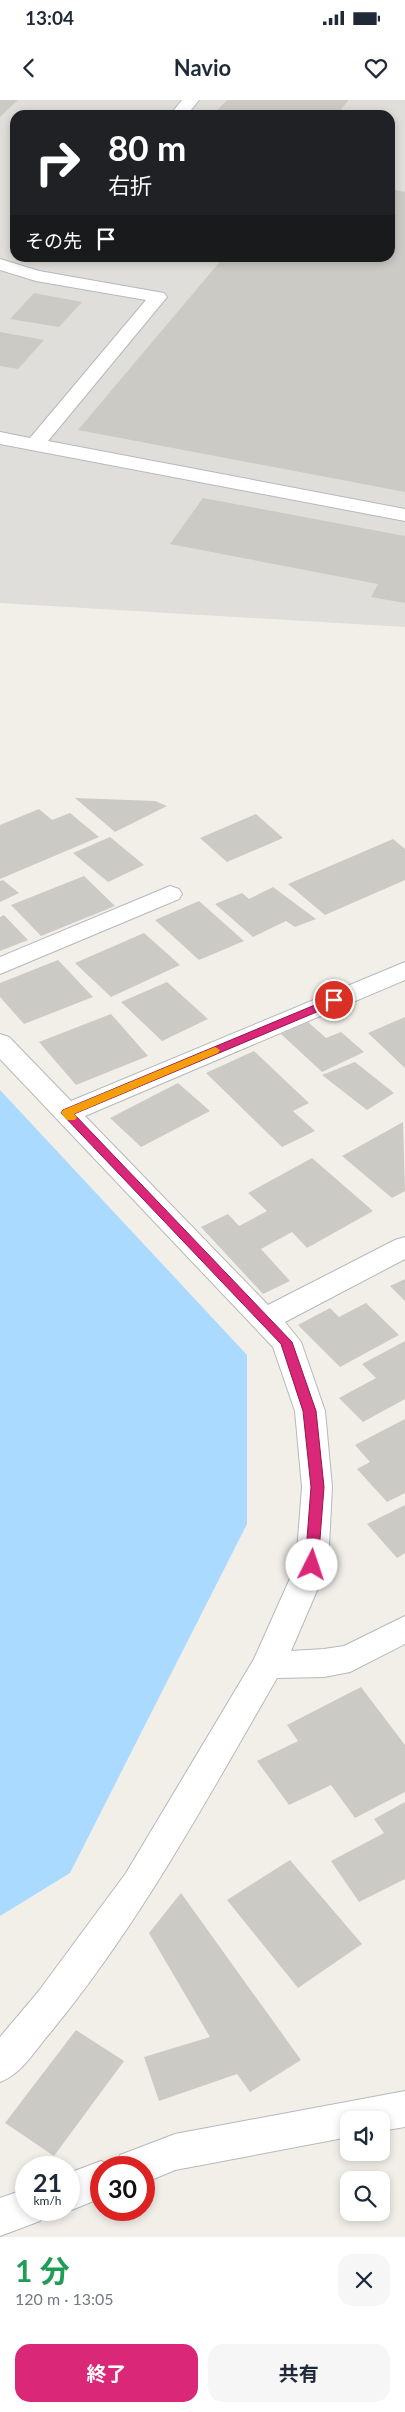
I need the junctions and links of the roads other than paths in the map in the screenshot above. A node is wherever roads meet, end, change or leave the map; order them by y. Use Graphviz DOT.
graph roads {
  1 [pos="192,100"];
  2 [pos="183,110"];
  3 [pos="0,264"];
  4 [pos="0,438"];
  5 [pos="34,444"];
  6 [pos="405,515"];
  7 [pos="170,894"];
  8 [pos="0,966"];
  9 [pos="405,970"];
  10 [pos="0,1043"];
  11 [pos="67,1113"];
  12 [pos="405,1247"];
  13 [pos="265,1320"];
  14 [pos="405,1629"];
  15 [pos="268,1665"];
  16 [pos="0,2065"];
  17 [pos="405,2109"];
  18 [pos="155,2160"];
  19 [pos="15,2212"];
  20 [pos="0,2217"];
  1 -- 2 [label="street"];
  3 -- 5 [label="street"];
  4 -- 5 [label="street"];
  5 -- 6 [label="street"];
  7 -- 8 [label="street"];
  9 -- 11 [label="street"];
  10 -- 11 [label="street"];
  11 -- 13 [label="street"];
  12 -- 13 [label="street"];
  13 -- 15 [label="street"];
  14 -- 15 [label="street"];
  15 -- 16 [label="street"];
  17 -- 18 [label="street"];
  19 -- 20 [label="street"];
}
